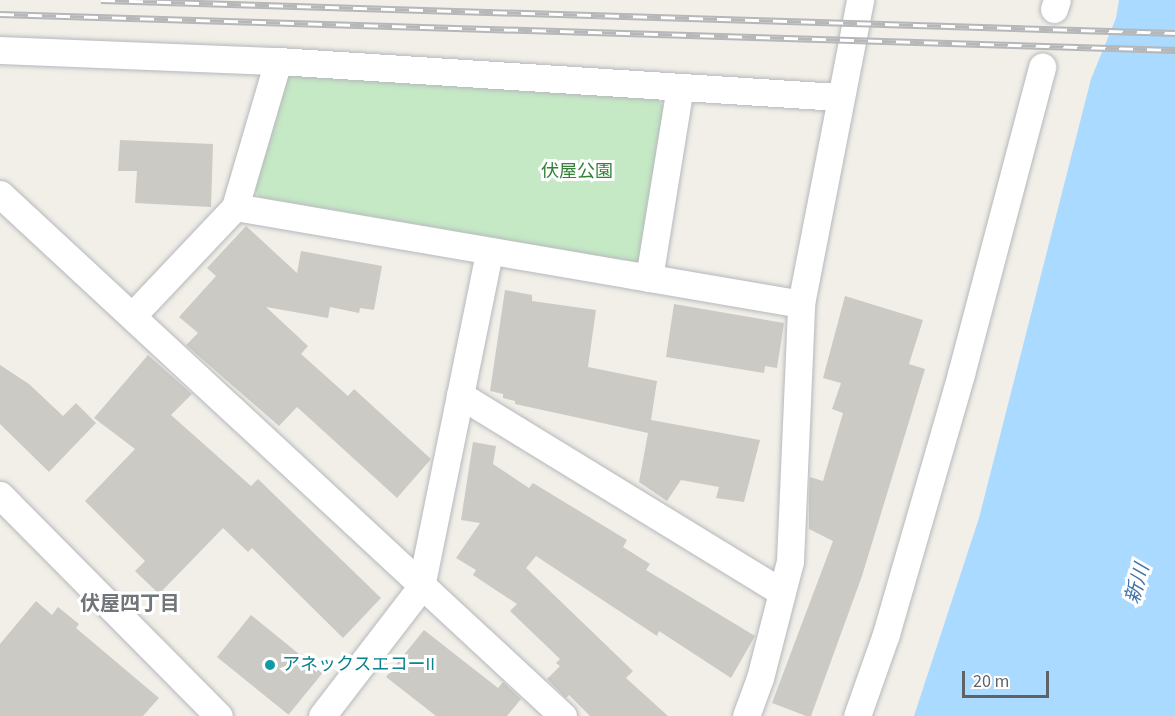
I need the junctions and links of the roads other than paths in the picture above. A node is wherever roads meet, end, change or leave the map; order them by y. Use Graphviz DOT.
graph roads {
  1 [pos="860,0"];
  2 [pos="0,50"];
  3 [pos="278,61"];
  4 [pos="1042,67"];
  5 [pos="680,87"];
  6 [pos="838,97"];
  7 [pos="0,194"];
  8 [pos="235,207"];
  9 [pos="489,252"];
  10 [pos="649,278"];
  11 [pos="801,304"];
  12 [pos="133,315"];
  13 [pos="460,395"];
  14 [pos="0,495"];
  15 [pos="421,587"];
  16 [pos="782,592"];
  17 [pos="219,716"];
  18 [pos="322,716"];
  19 [pos="563,716"];
  20 [pos="746,716"];
  21 [pos="857,716"];
  1 -- 6 [label="street"];
  2 -- 3 [label="street"];
  3 -- 5 [label="street"];
  3 -- 8 [label="street"];
  4 -- 21 [label="street"];
  5 -- 6 [label="street"];
  5 -- 10 [label="street"];
  6 -- 11 [label="street"];
  7 -- 12 [label="street"];
  8 -- 9 [label="street"];
  8 -- 12 [label="street"];
  9 -- 10 [label="street"];
  9 -- 13 [label="street"];
  10 -- 11 [label="street"];
  11 -- 16 [label="street"];
  12 -- 15 [label="street"];
  13 -- 15 [label="street"];
  13 -- 16 [label="street"];
  14 -- 17 [label="street"];
  15 -- 18 [label="street"];
  15 -- 19 [label="street"];
  16 -- 20 [label="street"];
}
